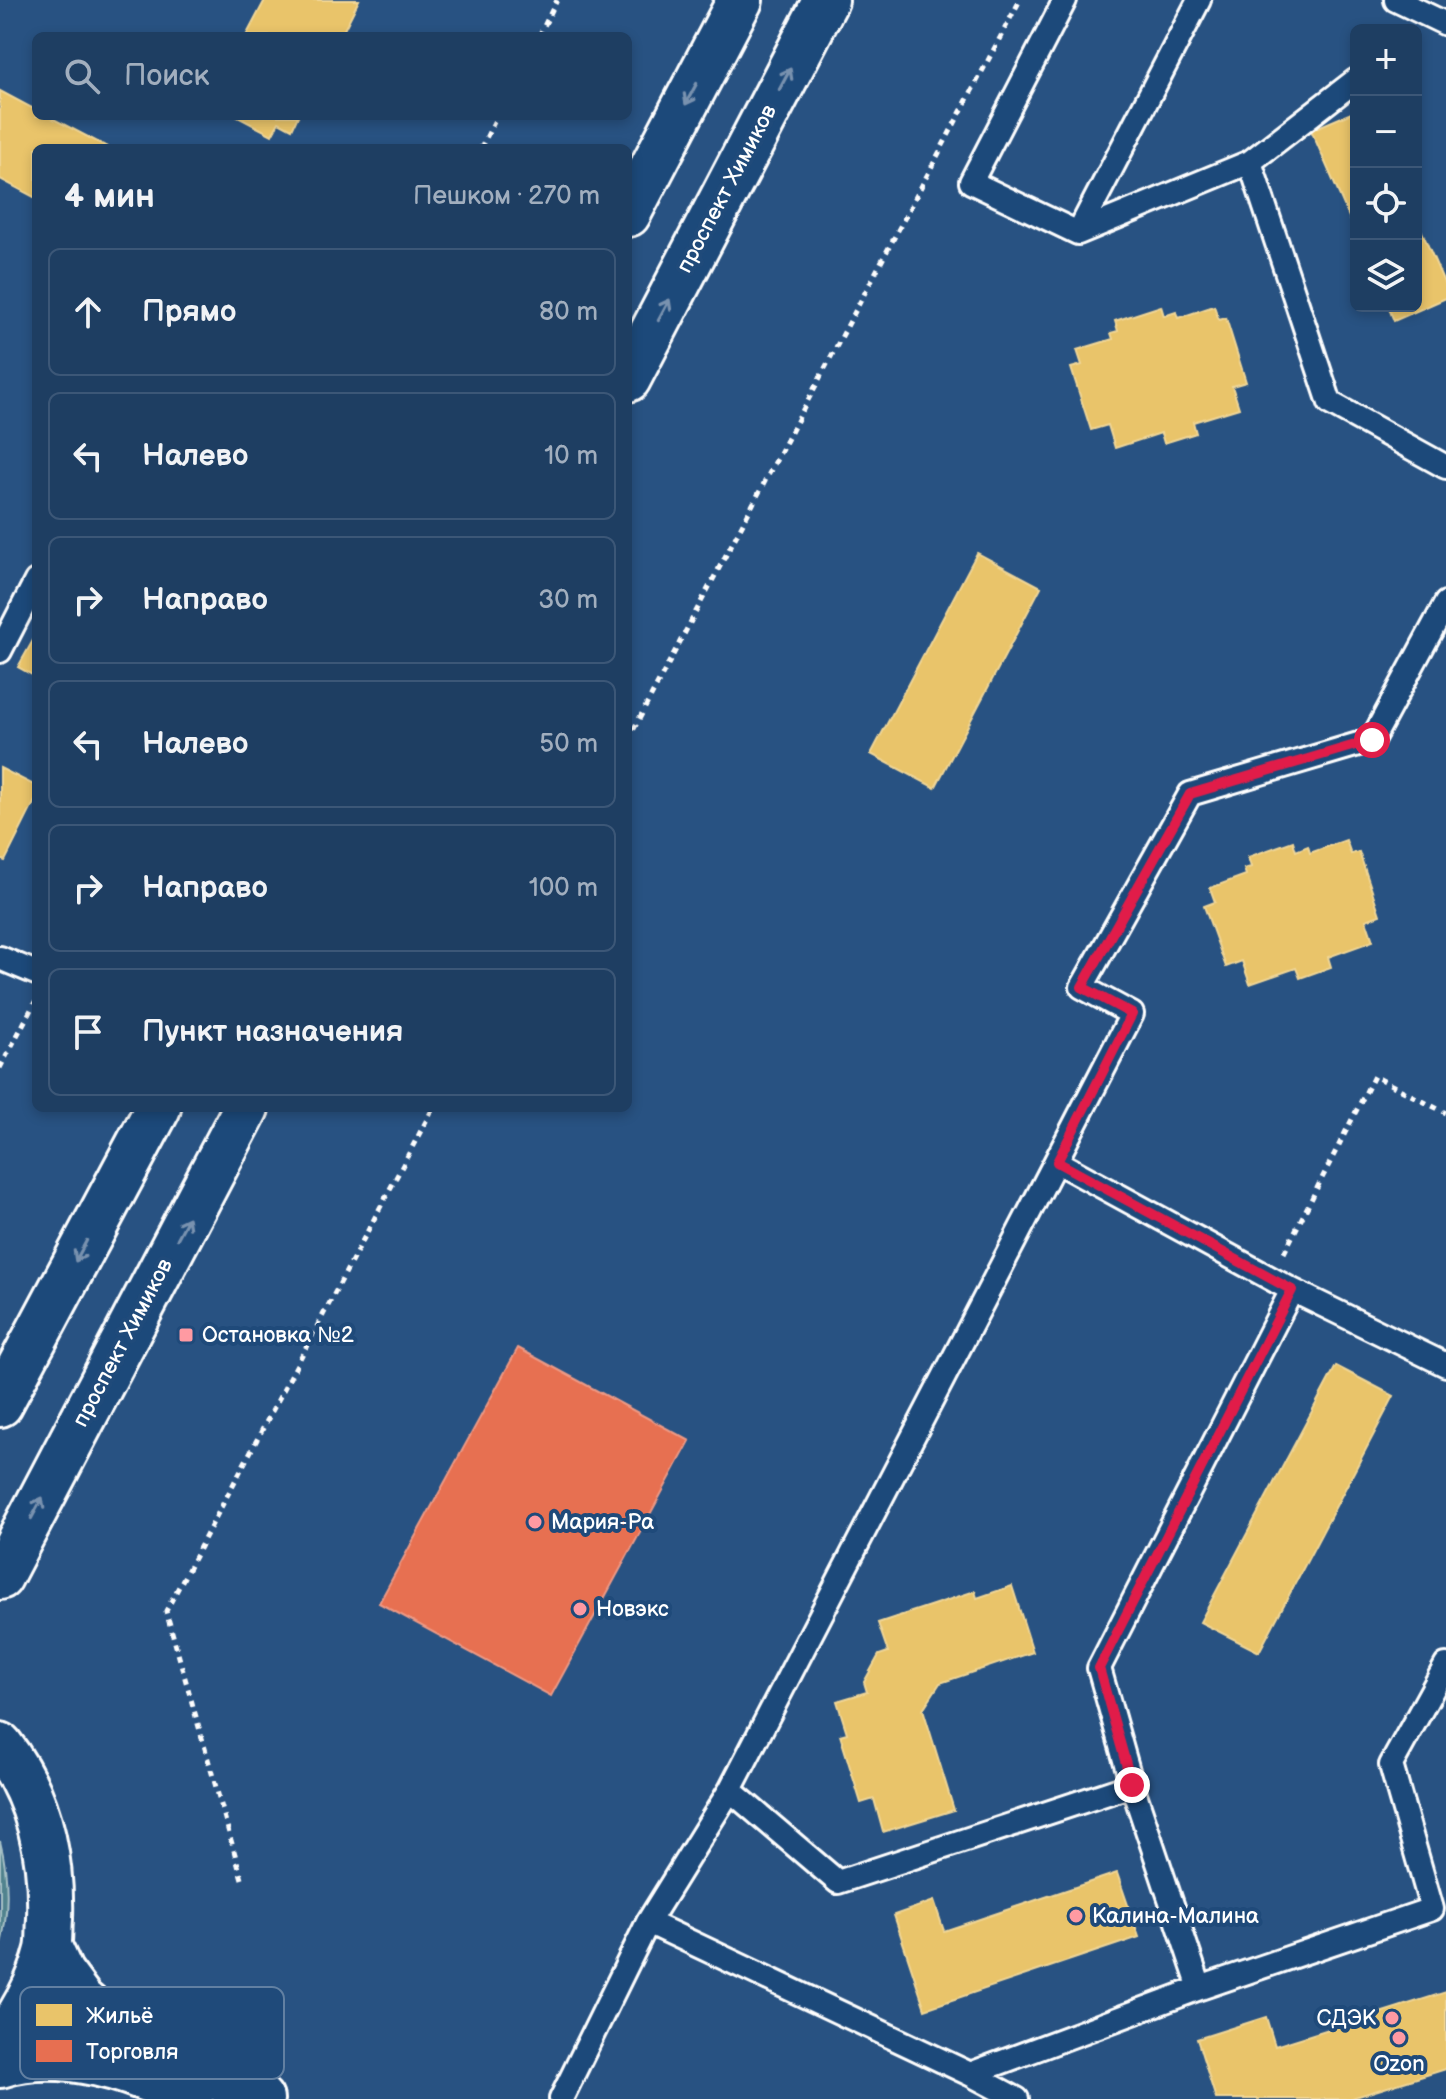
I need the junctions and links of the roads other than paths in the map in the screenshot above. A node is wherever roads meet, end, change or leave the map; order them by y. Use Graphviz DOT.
graph roads {
  1 [pos="740,0"];
  2 [pos="826,0"];
  3 [pos="1065,0"];
  4 [pos="1199,0"];
  5 [pos="1396,0"];
  6 [pos="1440,21"];
  7 [pos="1422,30"];
  8 [pos="1350,85"];
  9 [pos="1250,162"];
  10 [pos="632,206"];
  11 [pos="1078,233"];
  12 [pos="632,371"];
  13 [pos="1446,467"];
  14 [pos="32,589"];
  15 [pos="1446,603"];
  16 [pos="0,651"];
  17 [pos="0,958"];
  18 [pos="32,971"];
  19 [pos="156,1112"];
  20 [pos="244,1112"];
  21 [pos="1057,1162"];
  22 [pos="1292,1290"];
  23 [pos="1446,1365"];
  24 [pos="0,1404"];
  25 [pos="0,1577"];
  26 [pos="1446,1665"];
  27 [pos="0,1745"];
  28 [pos="1132,1785"];
  29 [pos="730,1790"];
  30 [pos="648,1922"];
  31 [pos="49,1947"];
  32 [pos="34,1987"];
  33 [pos="71,1987"];
  34 [pos="1200,1988"];
  35 [pos="20,2010"];
  36 [pos="0,2043"];
  37 [pos="20,2061"];
  38 [pos="0,2065"];
  39 [pos="970,2074"];
  40 [pos="144,2079"];
  41 [pos="221,2079"];
  42 [pos="190,2099"];
  43 [pos="261,2099"];
  44 [pos="561,2099"];
  45 [pos="1017,2099"];
  1 -- 10 [label="street, one-way"];
  12 -- 2 [label="street, проспект Химиков, one-way"];
  3 -- 11 [label="lane"];
  4 -- 11 [label="lane"];
  5 -- 6 [label="lane"];
  6 -- 7 [label="lane"];
  8 -- 9 [label="lane"];
  9 -- 11 [label="lane"];
  9 -- 13 [label="lane"];
  14 -- 16 [label="lane"];
  15 -- 21 [label="lane"];
  17 -- 18 [label="lane"];
  19 -- 24 [label="street, one-way"];
  25 -- 20 [label="street, проспект Химиков, one-way"];
  21 -- 22 [label="lane"];
  21 -- 29 [label="lane"];
  22 -- 23 [label="lane"];
  22 -- 28 [label="lane"];
  26 -- 34 [label="lane"];
  27 -- 31 [label="street"];
  28 -- 29 [label="lane"];
  28 -- 34 [label="lane"];
  29 -- 30 [label="lane"];
  30 -- 39 [label="lane"];
  30 -- 44 [label="lane"];
  31 -- 32 [label="street"];
  31 -- 33 [label="street"];
  34 -- 39 [label="lane"];
  35 -- 36 [label="street"];
  37 -- 38 [label="street"];
  39 -- 45 [label="lane"];
  40 -- 42 [label="street"];
  41 -- 43 [label="street"];
}
